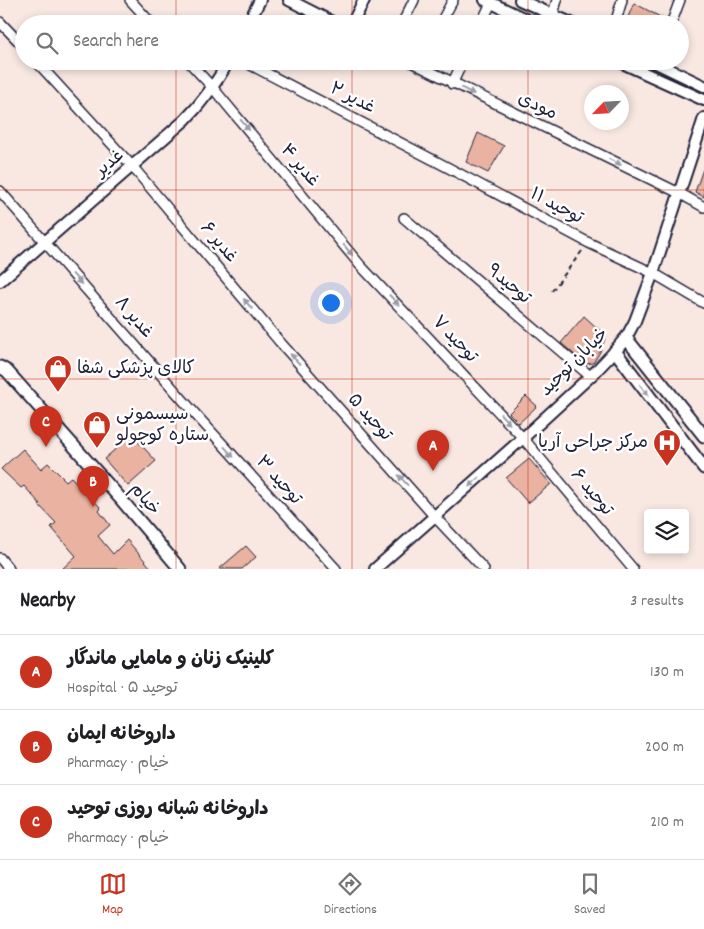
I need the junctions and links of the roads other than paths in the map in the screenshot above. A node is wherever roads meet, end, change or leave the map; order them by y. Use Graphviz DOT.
graph roads {
  1 [pos="130,0"];
  2 [pos="260,0"];
  3 [pos="289,0"];
  4 [pos="364,0"];
  5 [pos="414,0"];
  6 [pos="454,0"];
  7 [pos="520,0"];
  8 [pos="557,0"];
  9 [pos="622,0"];
  10 [pos="680,0"];
  11 [pos="488,2"];
  12 [pos="552,14"];
  13 [pos="144,15"];
  14 [pos="252,15"];
  15 [pos="318,15"];
  16 [pos="356,15"];
  17 [pos="406,15"];
  18 [pos="445,15"];
  19 [pos="484,15"];
  20 [pos="516,15"];
  21 [pos="618,15"];
  22 [pos="674,15"];
  23 [pos="0,22"];
  24 [pos="15,38"];
  25 [pos="44,70"];
  26 [pos="197,70"];
  27 [pos="224,70"];
  28 [pos="260,70"];
  29 [pos="428,70"];
  30 [pos="459,70"];
  31 [pos="638,70"];
  32 [pos="672,70"];
  33 [pos="452,84"];
  34 [pos="704,86"];
  35 [pos="214,88"];
  36 [pos="704,100"];
  37 [pos="704,118"];
  38 [pos="132,166"];
  39 [pos="446,166"];
  40 [pos="0,191"];
  41 [pos="679,193"];
  42 [pos="704,207"];
  43 [pos="404,218"];
  44 [pos="45,242"];
  45 [pos="360,265"];
  46 [pos="653,273"];
  47 [pos="0,281"];
  48 [pos="704,303"];
  49 [pos="626,338"];
  50 [pos="279,341"];
  51 [pos="615,351"];
  52 [pos="0,359"];
  53 [pos="4,369"];
  54 [pos="590,376"];
  55 [pos="197,416"];
  56 [pos="704,436"];
  57 [pos="523,438"];
  58 [pos="704,468"];
  59 [pos="435,517"];
  60 [pos="0,558"];
  61 [pos="9,569"];
  62 [pos="180,569"];
  63 [pos="336,569"];
  64 [pos="375,569"];
  65 [pos="484,569"];
  66 [pos="633,569"];
  1 -- 13 [label="street"];
  2 -- 14 [label="street"];
  3 -- 15 [label="street"];
  4 -- 16 [label="street"];
  5 -- 17 [label="street"];
  6 -- 18 [label="street"];
  7 -- 12 [label="street"];
  8 -- 12 [label="street"];
  9 -- 21 [label="street"];
  10 -- 22 [label="street"];
  11 -- 19 [label="street"];
  11 -- 20 [label="street"];
  23 -- 24 [label="street"];
  25 -- 38 [label="street, غدیر ۶"];
  26 -- 35 [label="street, غدیر ۴"];
  27 -- 35 [label="street, غدیر"];
  28 -- 39 [label="street, غدیر ۲"];
  29 -- 33 [label="street, مودی"];
  30 -- 33 [label="street"];
  31 -- 36 [label="street"];
  32 -- 34 [label="street"];
  33 -- 41 [label="street, مودی, one-way"];
  35 -- 38 [label="street, غدیر"];
  35 -- 45 [label="street, غدیر ۴, one-way"];
  37 -- 41 [label="street, خیابان توحید"];
  38 -- 44 [label="street, غدیر"];
  50 -- 38 [label="street, غدیر ۶, one-way"];
  39 -- 46 [label="street, توحید ۱۱"];
  40 -- 44 [label="street, غدیر ۸"];
  41 -- 42 [label="street, مودی"];
  41 -- 46 [label="street, خیابان توحید"];
  43 -- 54 [label="street, توحید۹"];
  44 -- 47 [label="street, غدیر"];
  44 -- 55 [label="street, غدیر ۸, one-way"];
  45 -- 57 [label="street, توحید ۷, one-way"];
  46 -- 48 [label="street, توحید ۱۱"];
  46 -- 49 [label="street, خیابان توحید"];
  49 -- 51 [label="main road, خیابان توحید"];
  49 -- 56 [label="main road"];
  59 -- 50 [label="street, توحید ۵, one-way"];
  51 -- 54 [label="street, خیابان توحید"];
  51 -- 58 [label="main road, one-way"];
  52 -- 53 [label="main road, خیام"];
  53 -- 62 [label="main road, خیام"];
  54 -- 57 [label="street, خیابان توحید"];
  55 -- 63 [label="street, توحید ۳, one-way"];
  57 -- 59 [label="street, خیابان توحید, one-way"];
  57 -- 66 [label="street, توحید ۶"];
  59 -- 64 [label="street, خیابان توحید"];
  59 -- 65 [label="street, توحید ۵"];
  60 -- 61 [label="street"];
}
